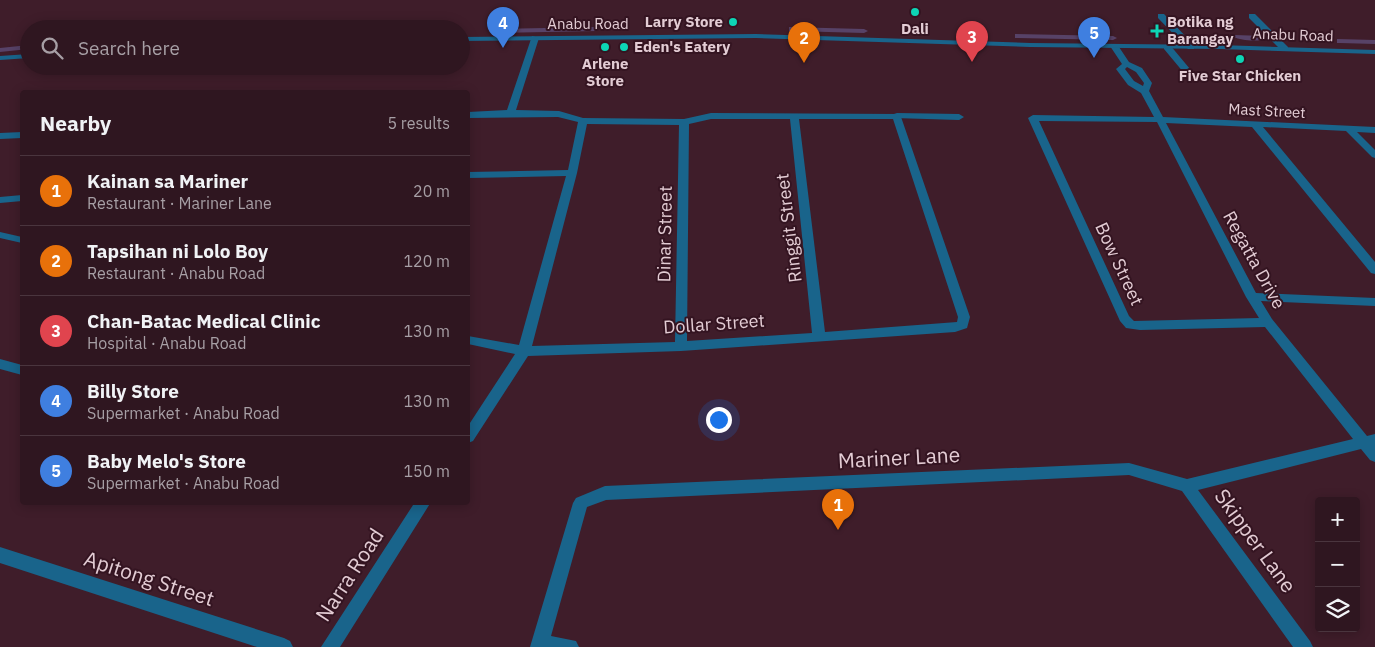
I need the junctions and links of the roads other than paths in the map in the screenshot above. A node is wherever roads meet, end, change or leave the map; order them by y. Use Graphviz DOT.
graph roads {
  1 [pos="1161,16"];
  2 [pos="1252,16"];
  3 [pos="535,38"];
  4 [pos="470,39"];
  5 [pos="1114,46"];
  6 [pos="1167,47"];
  7 [pos="1191,47"];
  8 [pos="1285,49"];
  9 [pos="1375,52"];
  10 [pos="20,57"];
  11 [pos="0,58"];
  12 [pos="1126,64"];
  13 [pos="1192,77"];
  14 [pos="1145,91"];
  15 [pos="511,113"];
  16 [pos="470,115"];
  17 [pos="794,116"];
  18 [pos="896,116"];
  19 [pos="959,118"];
  20 [pos="1034,118"];
  21 [pos="1158,120"];
  22 [pos="583,121"];
  23 [pos="684,122"];
  24 [pos="1255,124"];
  25 [pos="1348,129"];
  26 [pos="1375,130"];
  27 [pos="20,135"];
  28 [pos="0,136"];
  29 [pos="1375,155"];
  30 [pos="572,172"];
  31 [pos="470,175"];
  32 [pos="20,198"];
  33 [pos="0,200"];
  34 [pos="0,235"];
  35 [pos="20,240"];
  36 [pos="1375,270"];
  37 [pos="1252,297"];
  38 [pos="1375,302"];
  39 [pos="1268,322"];
  40 [pos="819,336"];
  41 [pos="470,340"];
  42 [pos="681,346"];
  43 [pos="524,351"];
  44 [pos="0,364"];
  45 [pos="20,369"];
  46 [pos="470,434"];
  47 [pos="1369,441"];
  48 [pos="1375,456"];
  49 [pos="1187,486"];
  50 [pos="422,505"];
  51 [pos="0,555"];
  52 [pos="539,646"];
  53 [pos="284,647"];
  54 [pos="330,647"];
  55 [pos="570,647"];
  56 [pos="1304,647"];
  1 -- 7 [label="street"];
  2 -- 8 [label="street"];
  3 -- 4 [label="street, Anabu Road"];
  3 -- 5 [label="street, Anabu Road"];
  3 -- 15 [label="street"];
  5 -- 6 [label="street, Anabu Road"];
  5 -- 12 [label="street, Regatta Drive"];
  6 -- 7 [label="street, Anabu Road"];
  6 -- 13 [label="street"];
  7 -- 8 [label="street, Anabu Road"];
  8 -- 9 [label="street, Anabu Road"];
  10 -- 11 [label="street"];
  12 -- 14 [label="street, Regatta Drive"];
  12 -- 14 [label="street, Regatta Drive"];
  14 -- 21 [label="street, Regatta Drive"];
  15 -- 16 [label="street"];
  15 -- 22 [label="street"];
  17 -- 18 [label="street"];
  17 -- 23 [label="street"];
  17 -- 40 [label="street, Ringgit Street"];
  18 -- 19 [label="street"];
  18 -- 40 [label="street, Dollar Street"];
  20 -- 21 [label="street, Mast Street"];
  20 -- 39 [label="street, Bow Street"];
  21 -- 24 [label="street, Mast Street"];
  21 -- 37 [label="street, Regatta Drive"];
  22 -- 23 [label="street"];
  22 -- 30 [label="street"];
  23 -- 42 [label="street, Dinar Street"];
  24 -- 25 [label="street, Mast Street"];
  24 -- 36 [label="street"];
  25 -- 26 [label="street, Mast Street"];
  25 -- 29 [label="street"];
  27 -- 28 [label="street"];
  30 -- 31 [label="street"];
  30 -- 43 [label="street"];
  32 -- 33 [label="street"];
  34 -- 35 [label="street"];
  37 -- 38 [label="street"];
  37 -- 39 [label="street, Regatta Drive"];
  39 -- 47 [label="street, Regatta Drive"];
  40 -- 42 [label="street, Dollar Street"];
  41 -- 43 [label="street, Dollar Street"];
  42 -- 43 [label="street, Dollar Street"];
  43 -- 46 [label="street"];
  44 -- 45 [label="street"];
  47 -- 48 [label="street, Regatta Drive"];
  47 -- 49 [label="street"];
  49 -- 52 [label="street, Mariner Lane"];
  49 -- 56 [label="street, Skipper Lane"];
  50 -- 54 [label="street, Narra Road"];
  51 -- 53 [label="street, Apitong Street"];
  52 -- 55 [label="street"];
}
